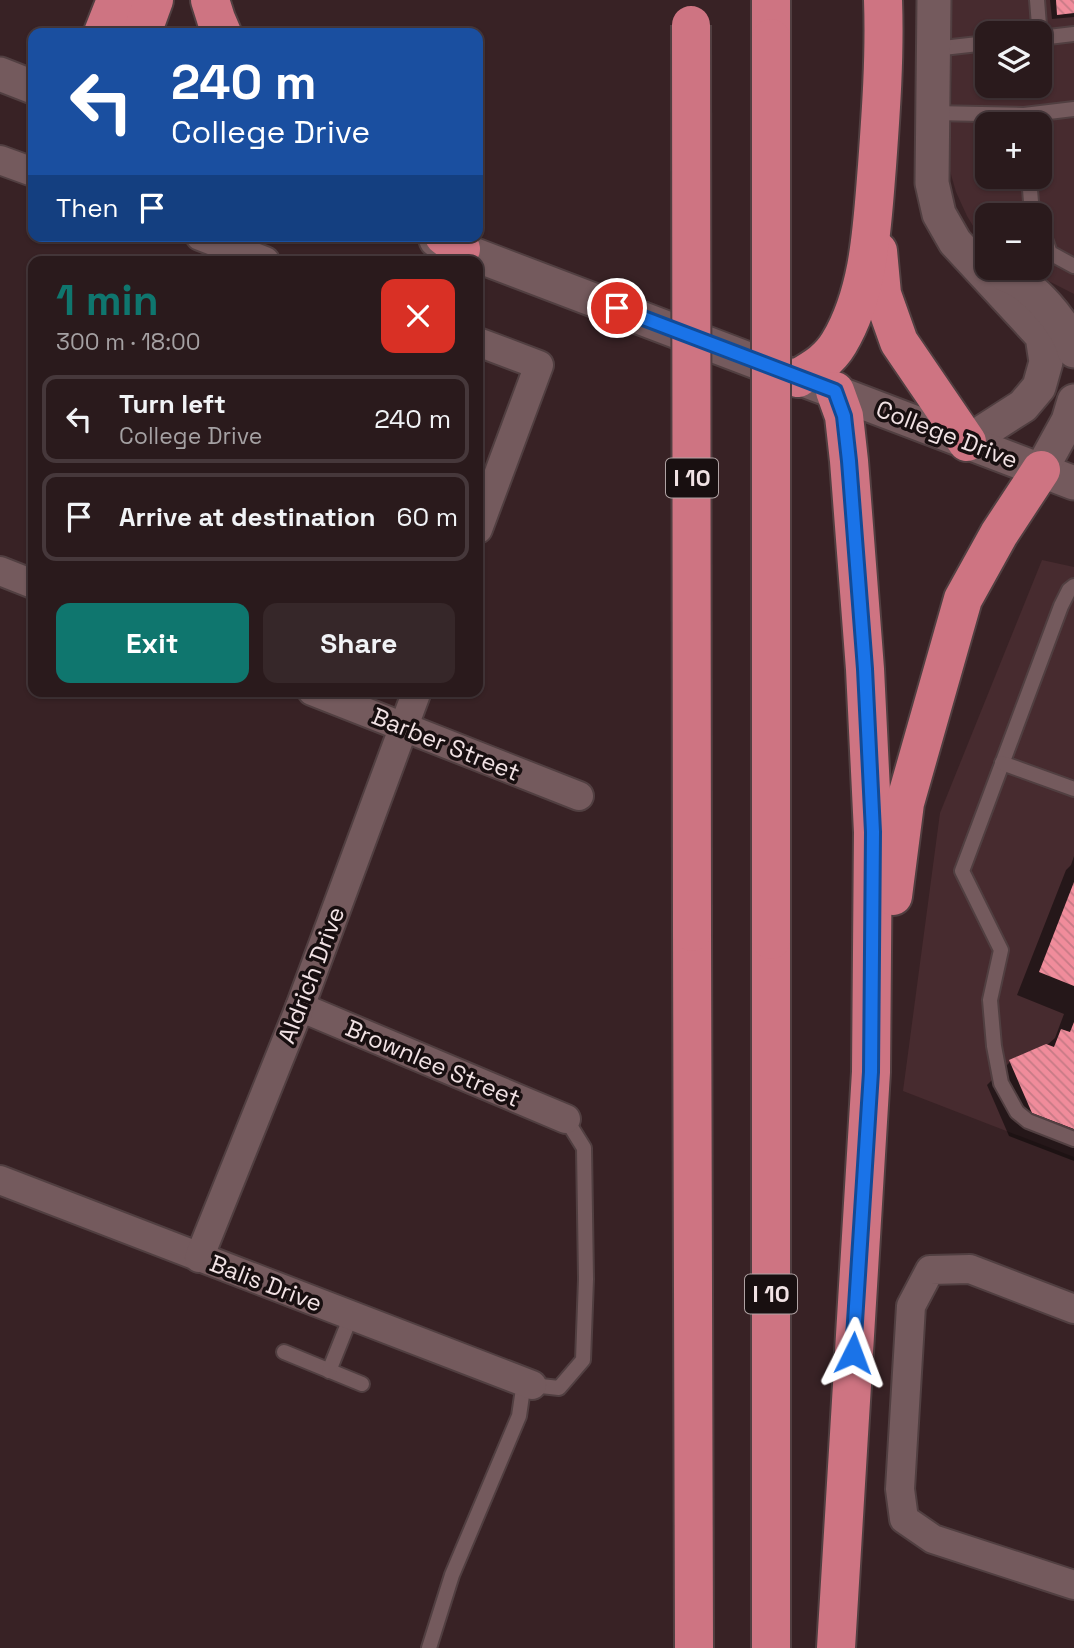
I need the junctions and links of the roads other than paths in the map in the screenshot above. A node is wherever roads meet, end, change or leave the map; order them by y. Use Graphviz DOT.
graph roads {
  1 [pos="116,0"];
  2 [pos="154,0"];
  3 [pos="209,0"];
  4 [pos="771,0"];
  5 [pos="883,0"];
  6 [pos="934,0"];
  7 [pos="1037,0"];
  8 [pos="691,12"];
  9 [pos="1039,21"];
  10 [pos="105,28"];
  11 [pos="144,28"];
  12 [pos="220,28"];
  13 [pos="1074,34"];
  14 [pos="1052,37"];
  15 [pos="975,44"];
  16 [pos="933,49"];
  17 [pos="0,74"];
  18 [pos="28,85"];
  19 [pos="1074,109"];
  20 [pos="933,113"];
  21 [pos="1052,114"];
  22 [pos="975,116"];
  23 [pos="0,160"];
  24 [pos="28,171"];
  25 [pos="873,209"];
  26 [pos="216,242"];
  27 [pos="447,242"];
  28 [pos="1052,254"];
  29 [pos="252,256"];
  30 [pos="975,262"];
  31 [pos="1074,266"];
  32 [pos="992,280"];
  33 [pos="1016,280"];
  34 [pos="1020,280"];
  35 [pos="1074,304"];
  36 [pos="483,344"];
  37 [pos="1074,351"];
  38 [pos="798,377"];
  39 [pos="835,391"];
  40 [pos="1074,401"];
  41 [pos="967,442"];
  42 [pos="1057,477"];
  43 [pos="483,516"];
  44 [pos="0,571"];
  45 [pos="28,582"];
  46 [pos="1074,586"];
  47 [pos="327,697"];
  48 [pos="415,697"];
  49 [pos="404,727"];
  50 [pos="1002,763"];
  51 [pos="1074,789"];
  52 [pos="579,796"];
  53 [pos="300,1007"];
  54 [pos="871,1072"];
  55 [pos="566,1119"];
  56 [pos="1074,1139"];
  57 [pos="0,1180"];
  58 [pos="199,1258"];
  59 [pos="1074,1309"];
  60 [pos="351,1316"];
  61 [pos="284,1352"];
  62 [pos="329,1371"];
  63 [pos="362,1384"];
  64 [pos="528,1384"];
  65 [pos="1074,1585"];
  66 [pos="429,1648"];
  67 [pos="694,1648"];
  68 [pos="771,1648"];
  69 [pos="836,1648"];
  1 -- 10 [label="highway"];
  2 -- 11 [label="highway"];
  3 -- 12 [label="highway"];
  4 -- 68 [label="highway, I 10, bridge"];
  5 -- 25 [label="highway"];
  6 -- 16 [label="street"];
  7 -- 9 [label="lane"];
  8 -- 67 [label="highway, I 10, bridge"];
  13 -- 14 [label="lane"];
  15 -- 16 [label="lane"];
  16 -- 20 [label="street"];
  17 -- 18 [label="street"];
  19 -- 21 [label="lane"];
  20 -- 22 [label="lane"];
  20 -- 30 [label="street"];
  23 -- 24 [label="street"];
  25 -- 38 [label="highway"];
  25 -- 41 [label="highway"];
  26 -- 29 [label="street"];
  27 -- 38 [label="street, College Drive"];
  28 -- 31 [label="lane"];
  32 -- 41 [label="street"];
  33 -- 37 [label="street"];
  34 -- 35 [label="street"];
  36 -- 43 [label="street"];
  38 -- 39 [label="street, College Drive"];
  39 -- 41 [label="street, College Drive"];
  39 -- 54 [label="highway"];
  40 -- 42 [label="street"];
  41 -- 42 [label="street, College Drive"];
  42 -- 54 [label="highway"];
  44 -- 45 [label="street"];
  46 -- 50 [label="lane"];
  47 -- 49 [label="street, Barber Street"];
  48 -- 49 [label="street, Aldrich Drive"];
  49 -- 52 [label="street, Barber Street"];
  49 -- 53 [label="street, Aldrich Drive"];
  50 -- 51 [label="lane"];
  50 -- 56 [label="lane"];
  53 -- 55 [label="street, Brownlee Street"];
  53 -- 58 [label="street, Aldrich Drive"];
  54 -- 69 [label="highway"];
  55 -- 64 [label="lane"];
  57 -- 58 [label="street, Balis Drive"];
  58 -- 60 [label="street, Balis Drive"];
  59 -- 65 [label="street"];
  60 -- 62 [label="lane"];
  60 -- 64 [label="street, Balis Drive"];
  61 -- 62 [label="lane"];
  62 -- 63 [label="lane"];
  64 -- 66 [label="lane"];
}
